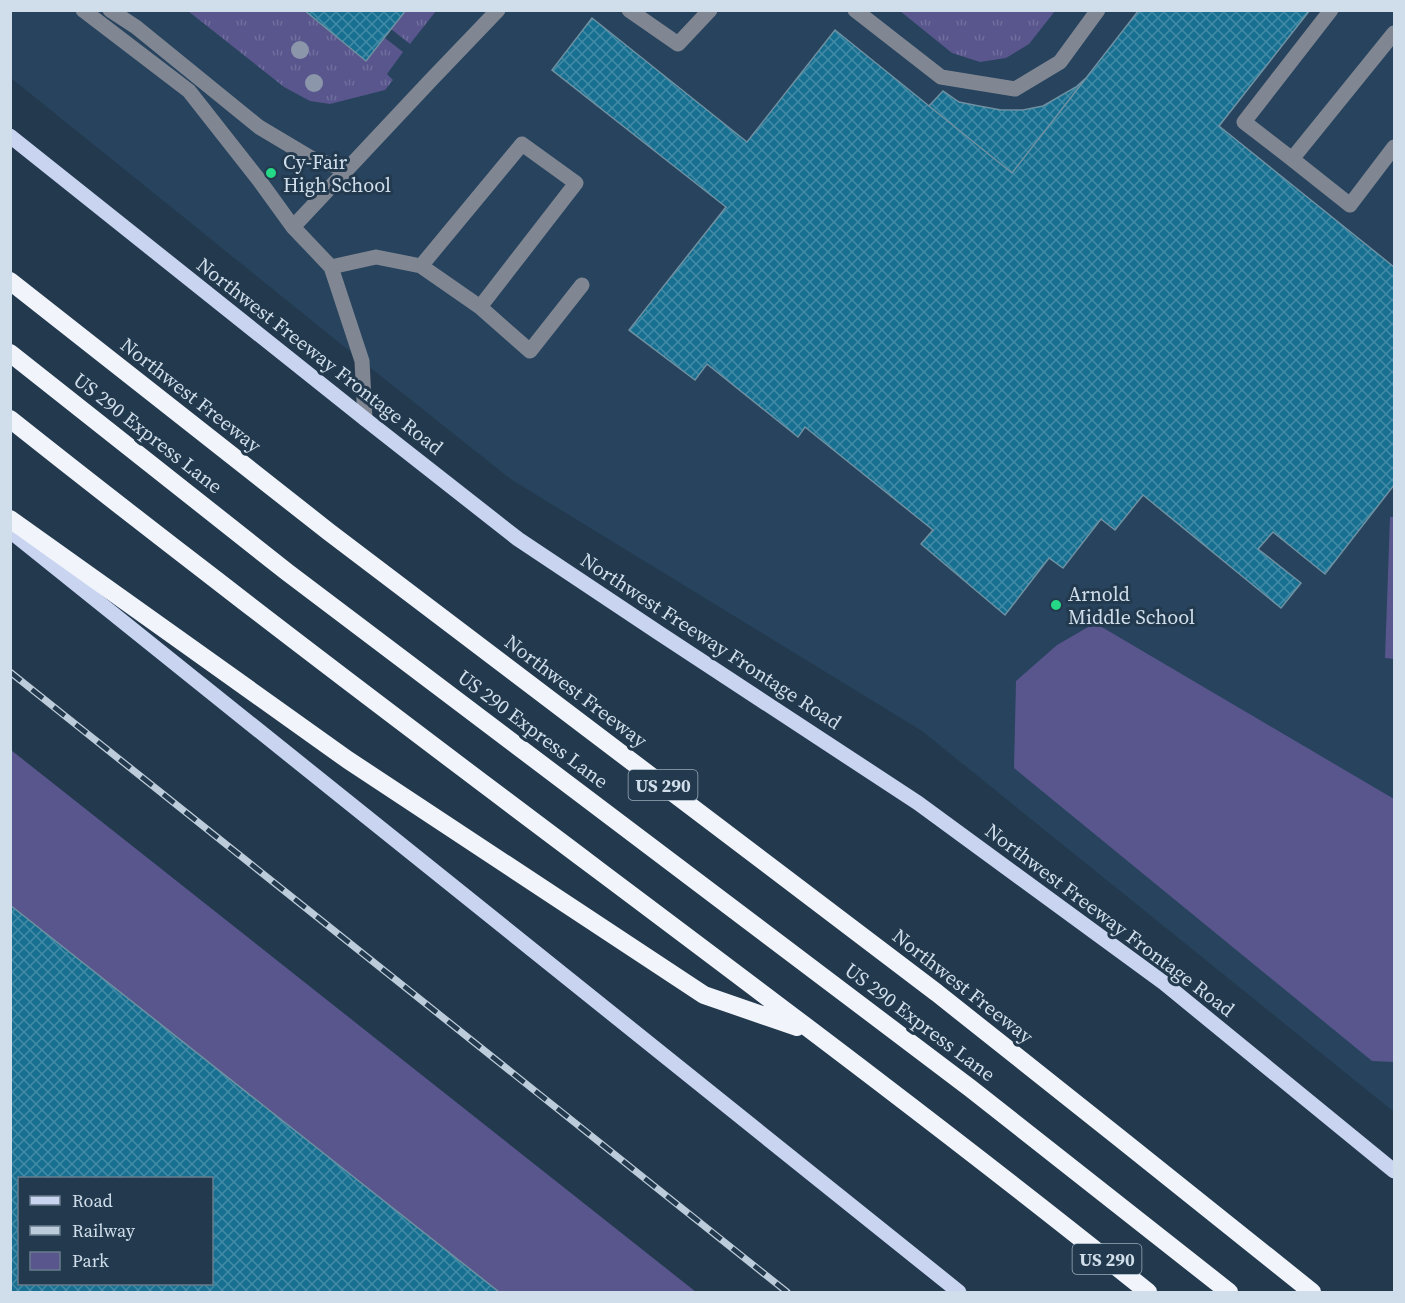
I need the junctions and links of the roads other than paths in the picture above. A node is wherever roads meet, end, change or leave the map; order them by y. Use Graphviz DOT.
graph roads {
  1 [pos="83,10"];
  2 [pos="110,10"];
  3 [pos="498,10"];
  4 [pos="629,10"];
  5 [pos="710,10"];
  6 [pos="855,10"];
  7 [pos="1098,10"];
  8 [pos="1331,10"];
  9 [pos="1395,33"];
  10 [pos="10,136"];
  11 [pos="1395,147"];
  12 [pos="1292,159"];
  13 [pos="347,170"];
  14 [pos="293,227"];
  15 [pos="421,266"];
  16 [pos="331,267"];
  17 [pos="10,281"];
  18 [pos="582,285"];
  19 [pos="480,307"];
  20 [pos="10,353"];
  21 [pos="10,419"];
  22 [pos="365,419"];
  23 [pos="10,519"];
  24 [pos="10,531"];
  25 [pos="813,1032"];
  26 [pos="1395,1171"];
  27 [pos="959,1293"];
  28 [pos="1148,1293"];
  29 [pos="1229,1293"];
  30 [pos="1312,1293"];
  1 -- 14 [label="lane"];
  2 -- 13 [label="lane"];
  3 -- 13 [label="lane"];
  4 -- 5 [label="lane"];
  6 -- 7 [label="lane"];
  8 -- 12 [label="lane"];
  9 -- 12 [label="lane"];
  10 -- 22 [label="main road, Northwest Freeway Frontage Road"];
  11 -- 12 [label="lane"];
  13 -- 14 [label="lane"];
  14 -- 16 [label="lane"];
  15 -- 16 [label="lane"];
  15 -- 19 [label="lane"];
  15 -- 19 [label="lane"];
  16 -- 22 [label="lane"];
  17 -- 30 [label="highway, Northwest Freeway / US 290"];
  18 -- 19 [label="lane"];
  20 -- 29 [label="highway, US 290 Express Lane"];
  21 -- 25 [label="highway, US 290"];
  22 -- 26 [label="main road, Northwest Freeway Frontage Road"];
  23 -- 25 [label="highway"];
  24 -- 27 [label="main road"];
  25 -- 28 [label="highway, US 290"];
}
